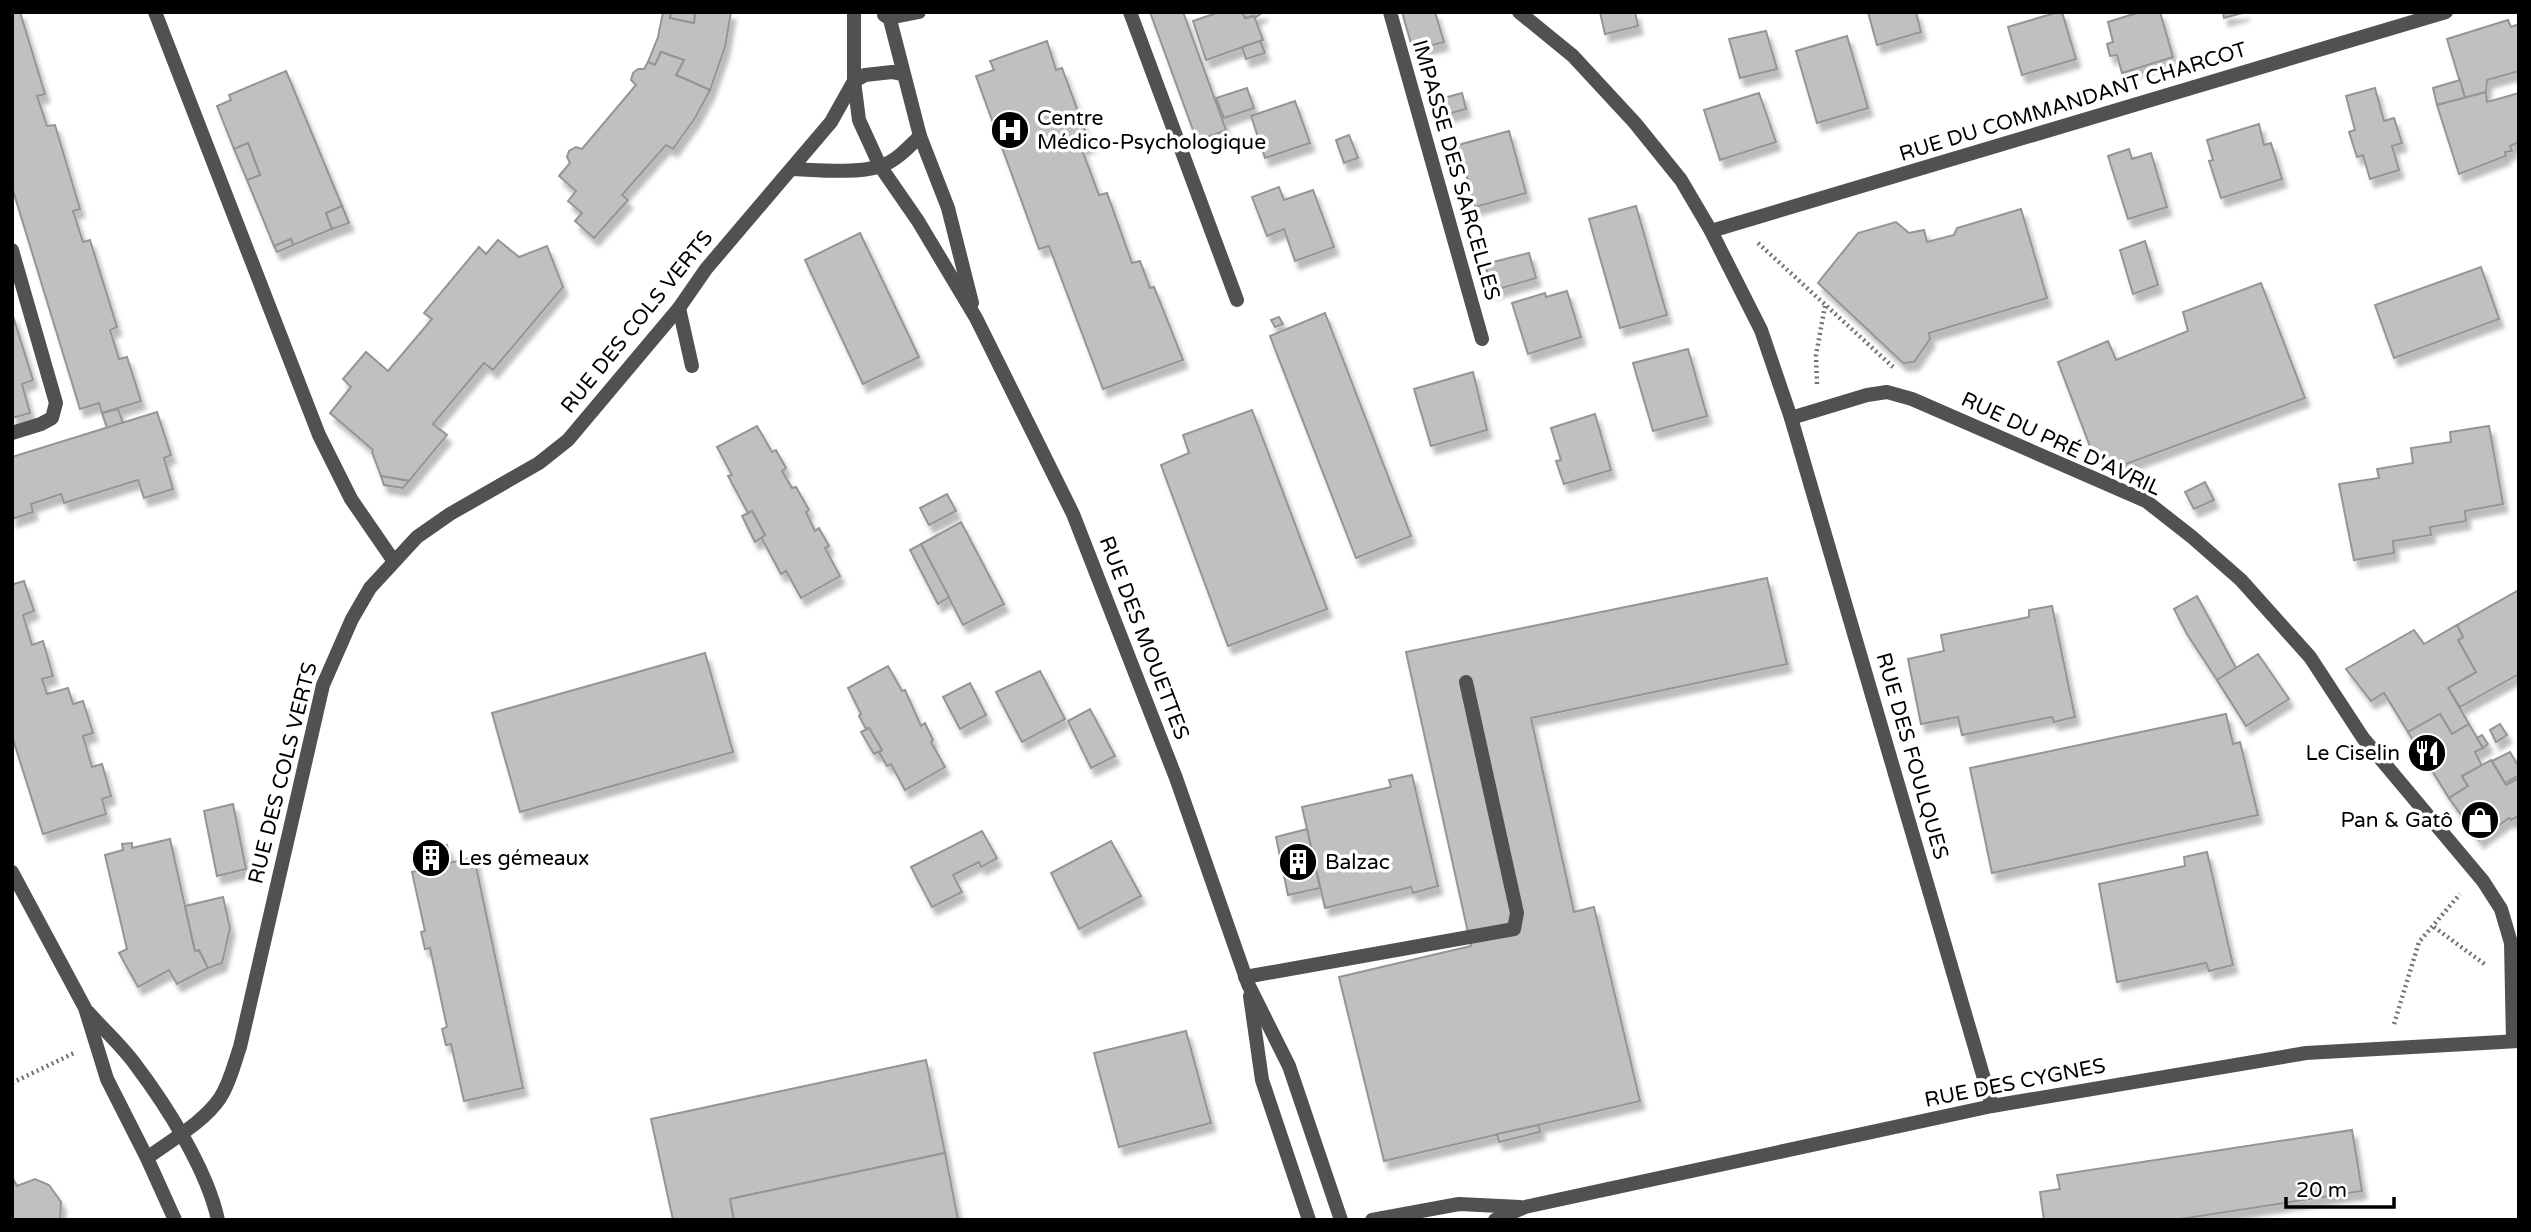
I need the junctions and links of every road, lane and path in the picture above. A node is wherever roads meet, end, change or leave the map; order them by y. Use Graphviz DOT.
graph roads {
  1 [pos="155,12"];
  2 [pos="854,12"];
  3 [pos="919,12"];
  4 [pos="1130,12"];
  5 [pos="1390,12"];
  6 [pos="1519,12"];
  7 [pos="2446,12"];
  8 [pos="886,14"];
  9 [pos="903,74"];
  10 [pos="854,81"];
  11 [pos="920,136"];
  12 [pos="880,166"];
  13 [pos="792,169"];
  14 [pos="1743,222"];
  15 [pos="1711,231"];
  16 [pos="12,250"];
  17 [pos="1237,300"];
  18 [pos="1825,305"];
  19 [pos="679,308"];
  20 [pos="976,318"];
  21 [pos="1482,339"];
  22 [pos="692,366"];
  23 [pos="1900,370"];
  24 [pos="1824,408"];
  25 [pos="1791,418"];
  26 [pos="12,433"];
  27 [pos="393,560"];
  28 [pos="1466,682"];
  29 [pos="12,872"];
  30 [pos="2479,876"];
  31 [pos="2434,927"];
  32 [pos="1247,980"];
  33 [pos="2512,986"];
  34 [pos="85,1008"];
  35 [pos="2516,1041"];
  36 [pos="69,1043"];
  37 [pos="2386,1048"];
  38 [pos="12,1083"];
  39 [pos="1992,1106"];
  40 [pos="181,1133"];
  41 [pos="148,1158"];
  42 [pos="1525,1207"];
  43 [pos="175,1220"];
  44 [pos="218,1220"];
  45 [pos="1309,1220"];
  46 [pos="1341,1220"];
  47 [pos="1372,1220"];
  48 [pos="1495,1220"];
  1 -- 27 [label="street"];
  2 -- 10 [label="street, RUE DES MOUETTES"];
  3 -- 8 [label="street"];
  4 -- 17 [label="street"];
  5 -- 21 [label="street, IMPASSE DES SARCELLES"];
  6 -- 15 [label="street"];
  7 -- 14 [label="street, RUE DU COMMANDANT CHARCOT"];
  8 -- 9 [label="street, RUE DES MOUETTES"];
  9 -- 10 [label="street"];
  9 -- 11 [label="street, RUE DES MOUETTES"];
  10 -- 12 [label="street, RUE DES MOUETTES"];
  10 -- 13 [label="street, RUE DES COLS VERTS"];
  11 -- 12 [label="street"];
  11 -- 20 [label="street, RUE DES MOUETTES"];
  12 -- 13 [label="street"];
  12 -- 20 [label="street, RUE DES MOUETTES"];
  13 -- 19 [label="street, RUE DES COLS VERTS"];
  14 -- 15 [label="street, RUE DU COMMANDANT CHARCOT"];
  14 -- 18 [label="path"];
  15 -- 25 [label="street"];
  16 -- 26 [label="street"];
  18 -- 23 [label="path"];
  18 -- 24 [label="path"];
  19 -- 22 [label="street"];
  19 -- 27 [label="street, RUE DES COLS VERTS"];
  20 -- 32 [label="street, RUE DES MOUETTES"];
  24 -- 25 [label="street, RUE DU PRÉ D'AVRIL"];
  24 -- 30 [label="street, RUE DU PRÉ D'AVRIL"];
  25 -- 39 [label="street, RUE DES FOULQUES"];
  27 -- 40 [label="street, RUE DES COLS VERTS"];
  28 -- 32 [label="street"];
  29 -- 34 [label="street"];
  30 -- 31 [label="path"];
  30 -- 33 [label="street, RUE DU PRÉ D'AVRIL"];
  31 -- 33 [label="path"];
  31 -- 37 [label="path"];
  32 -- 45 [label="street, RUE DES MOUETTES"];
  32 -- 46 [label="street, RUE DES MOUETTES"];
  33 -- 35 [label="street, RUE DU PRÉ D'AVRIL"];
  34 -- 40 [label="street"];
  34 -- 41 [label="street"];
  35 -- 37 [label="street, RUE DES CYGNES"];
  36 -- 38 [label="path"];
  37 -- 39 [label="street, RUE DES CYGNES"];
  39 -- 42 [label="street, RUE DES CYGNES"];
  40 -- 41 [label="street, RUE DES COLS VERTS"];
  40 -- 44 [label="street"];
  41 -- 43 [label="street"];
  42 -- 47 [label="street, RUE DES CYGNES"];
  42 -- 48 [label="street, RUE DES CYGNES"];
}
